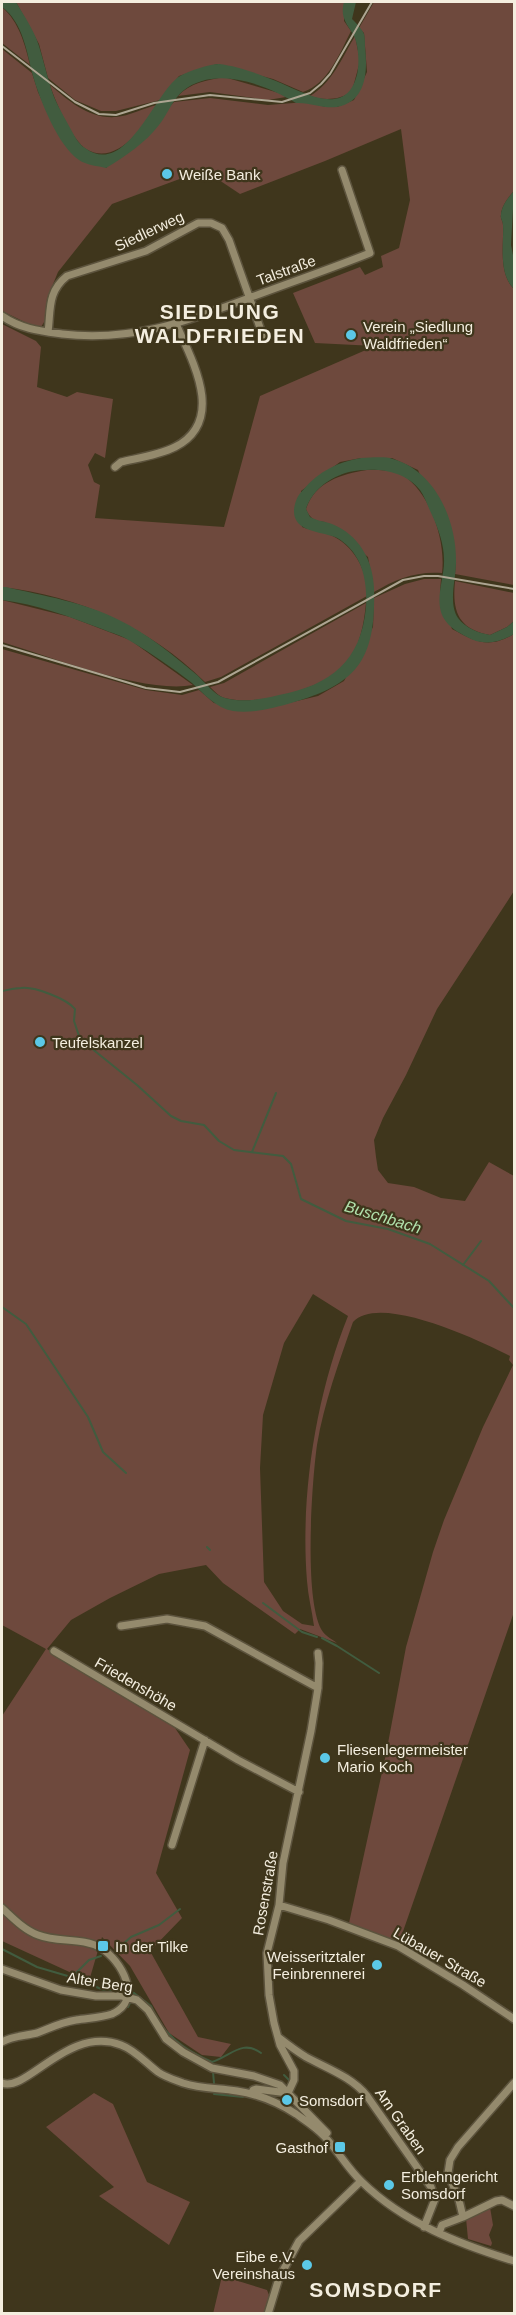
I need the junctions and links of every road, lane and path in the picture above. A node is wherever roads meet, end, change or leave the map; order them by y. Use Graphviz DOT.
graph roads {
  1 [pos="342,170"];
  2 [pos="250,297"];
  3 [pos="2,316"];
  4 [pos="176,324"];
  5 [pos="48,332"];
  6 [pos="264,339"];
  7 [pos="115,467"];
  8 [pos="121,1626"];
  9 [pos="54,1651"];
  10 [pos="318,1653"];
  11 [pos="318,1688"];
  12 [pos="205,1740"];
  13 [pos="299,1792"];
  14 [pos="172,1845"];
  15 [pos="279,1905"];
  16 [pos="2,1908"];
  17 [pos="2,1969"];
  18 [pos="128,1993"];
  19 [pos="514,2019"];
  20 [pos="277,2036"];
  21 [pos="2,2042"];
  22 [pos="2,2083"];
  23 [pos="514,2084"];
  24 [pos="288,2093"];
  25 [pos="252,2094"];
  26 [pos="327,2133"];
  27 [pos="361,2181"];
  28 [pos="514,2206"];
  29 [pos="463,2217"];
  30 [pos="424,2227"];
  31 [pos="439,2233"];
  32 [pos="514,2261"];
  33 [pos="268,2313"];
  1 -- 2 [label="street, Talstraße"];
  2 -- 4 [label="street, Talstraße"];
  2 -- 5 [label="street, Siedlerweg"];
  2 -- 6 [label="street, Siedlerweg"];
  3 -- 5 [label="street, Talstraße"];
  4 -- 5 [label="street, Talstraße"];
  4 -- 7 [label="street"];
  8 -- 11 [label="street"];
  9 -- 12 [label="street, Friedenshöhe"];
  10 -- 11 [label="street, Rosenstraße"];
  11 -- 13 [label="street, Rosenstraße"];
  12 -- 13 [label="street, Friedenshöhe"];
  12 -- 14 [label="street"];
  13 -- 15 [label="street, Rosenstraße"];
  15 -- 19 [label="street, Lübauer Straße"];
  15 -- 20 [label="street, Rosenstraße"];
  16 -- 18 [label="street"];
  17 -- 18 [label="street, Alter Berg"];
  18 -- 21 [label="street"];
  18 -- 24 [label="street, Alter Berg"];
  20 -- 24 [label="street, Rosenstraße"];
  20 -- 30 [label="street, Am Graben"];
  22 -- 25 [label="street"];
  23 -- 29 [label="street"];
  24 -- 25 [label="street"];
  24 -- 26 [label="street, Alter Berg"];
  25 -- 27 [label="street"];
  27 -- 30 [label="street"];
  27 -- 33 [label="street"];
  28 -- 29 [label="street"];
  29 -- 31 [label="street"];
  30 -- 31 [label="street"];
  31 -- 32 [label="street"];
}
